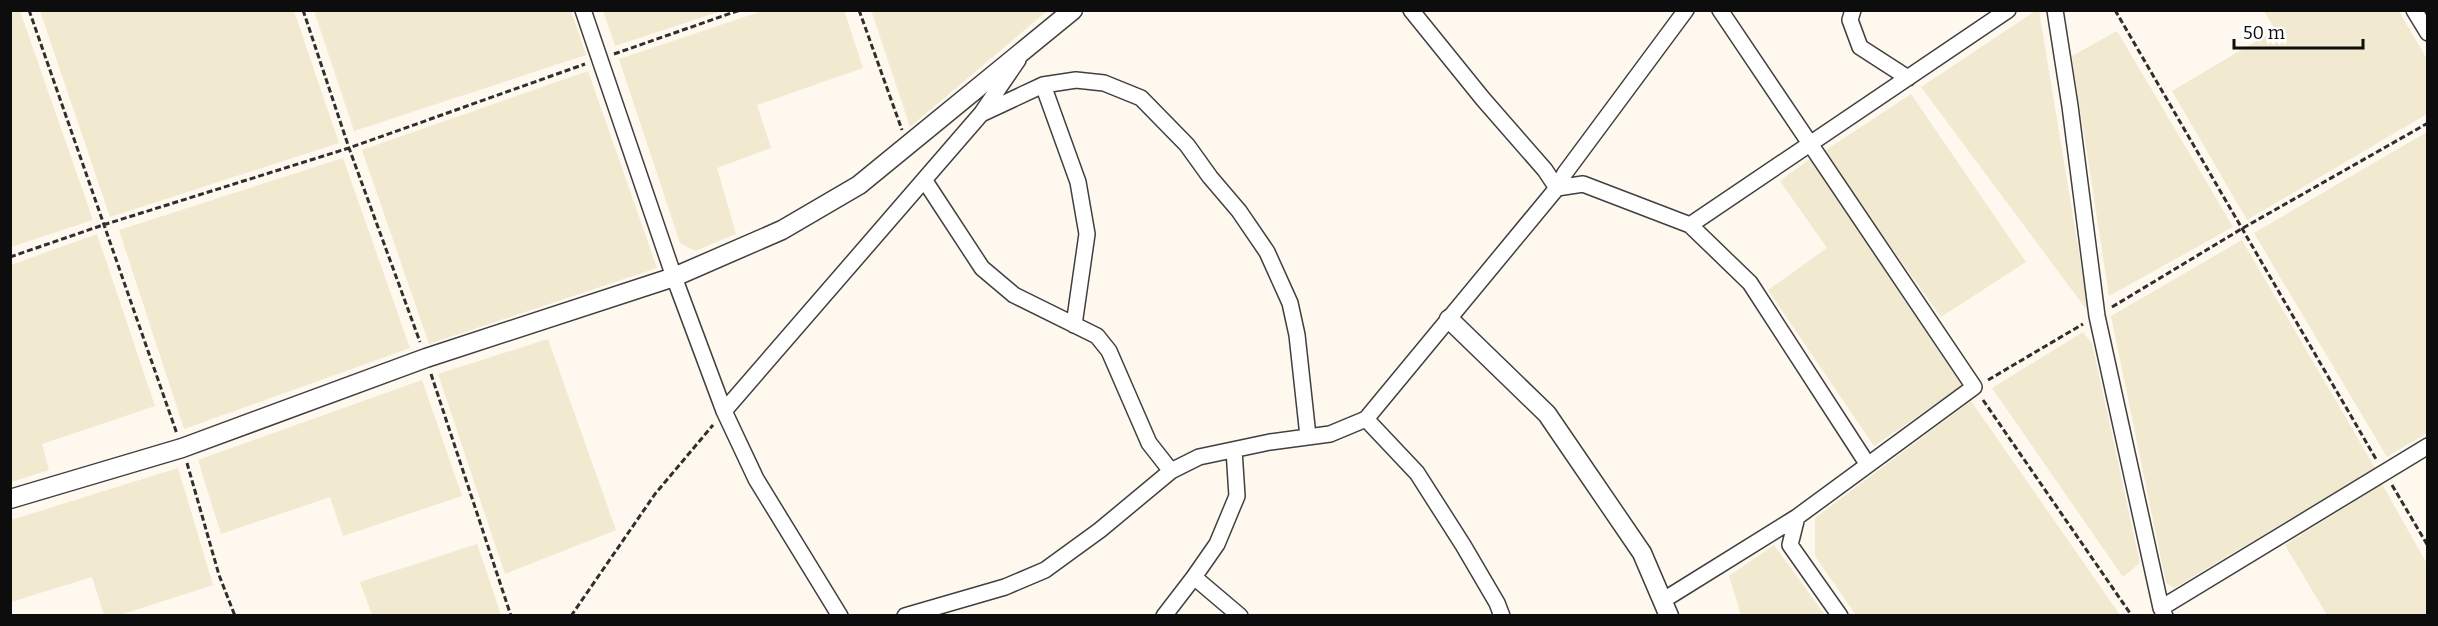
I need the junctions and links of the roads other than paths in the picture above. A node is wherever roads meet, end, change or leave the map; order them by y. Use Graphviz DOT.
graph roads {
  1 [pos="583,10"];
  2 [pos="1073,10"];
  3 [pos="1411,10"];
  4 [pos="1686,10"];
  5 [pos="1720,10"];
  6 [pos="1853,10"];
  7 [pos="2008,10"];
  8 [pos="2055,10"];
  9 [pos="2414,10"];
  10 [pos="2427,33"];
  11 [pos="1022,53"];
  12 [pos="1908,78"];
  13 [pos="1043,86"];
  14 [pos="981,114"];
  15 [pos="1809,144"];
  16 [pos="925,181"];
  17 [pos="1557,188"];
  18 [pos="1690,225"];
  19 [pos="674,277"];
  20 [pos="1449,319"];
  21 [pos="1074,325"];
  22 [pos="724,411"];
  23 [pos="1366,419"];
  24 [pos="1308,436"];
  25 [pos="2427,446"];
  26 [pos="1234,450"];
  27 [pos="1868,465"];
  28 [pos="1171,471"];
  29 [pos="10,499"];
  30 [pos="1797,517"];
  31 [pos="1194,578"];
  32 [pos="1666,608"];
  33 [pos="2163,612"];
  34 [pos="840,615"];
  35 [pos="905,615"];
  36 [pos="1164,615"];
  37 [pos="1240,615"];
  38 [pos="1502,615"];
  39 [pos="1840,615"];
  1 -- 19 [label="street"];
  2 -- 11 [label="street"];
  3 -- 17 [label="street"];
  4 -- 17 [label="street"];
  5 -- 15 [label="street"];
  6 -- 12 [label="street"];
  7 -- 12 [label="street"];
  8 -- 33 [label="street"];
  9 -- 10 [label="street"];
  11 -- 14 [label="street"];
  11 -- 19 [label="street"];
  12 -- 15 [label="street"];
  13 -- 14 [label="street"];
  13 -- 21 [label="street"];
  13 -- 24 [label="street"];
  14 -- 16 [label="street"];
  15 -- 18 [label="street"];
  15 -- 27 [label="street"];
  16 -- 21 [label="street"];
  16 -- 22 [label="street"];
  17 -- 18 [label="street"];
  17 -- 20 [label="street"];
  18 -- 27 [label="street"];
  19 -- 22 [label="street"];
  19 -- 29 [label="street"];
  20 -- 23 [label="street"];
  20 -- 32 [label="street"];
  21 -- 28 [label="street"];
  22 -- 34 [label="street"];
  23 -- 24 [label="street"];
  23 -- 38 [label="street"];
  24 -- 26 [label="street"];
  25 -- 33 [label="street"];
  26 -- 28 [label="street"];
  26 -- 31 [label="street"];
  27 -- 30 [label="street"];
  28 -- 35 [label="street"];
  30 -- 32 [label="street"];
  30 -- 39 [label="street"];
  31 -- 36 [label="street"];
  31 -- 37 [label="street"];
}
